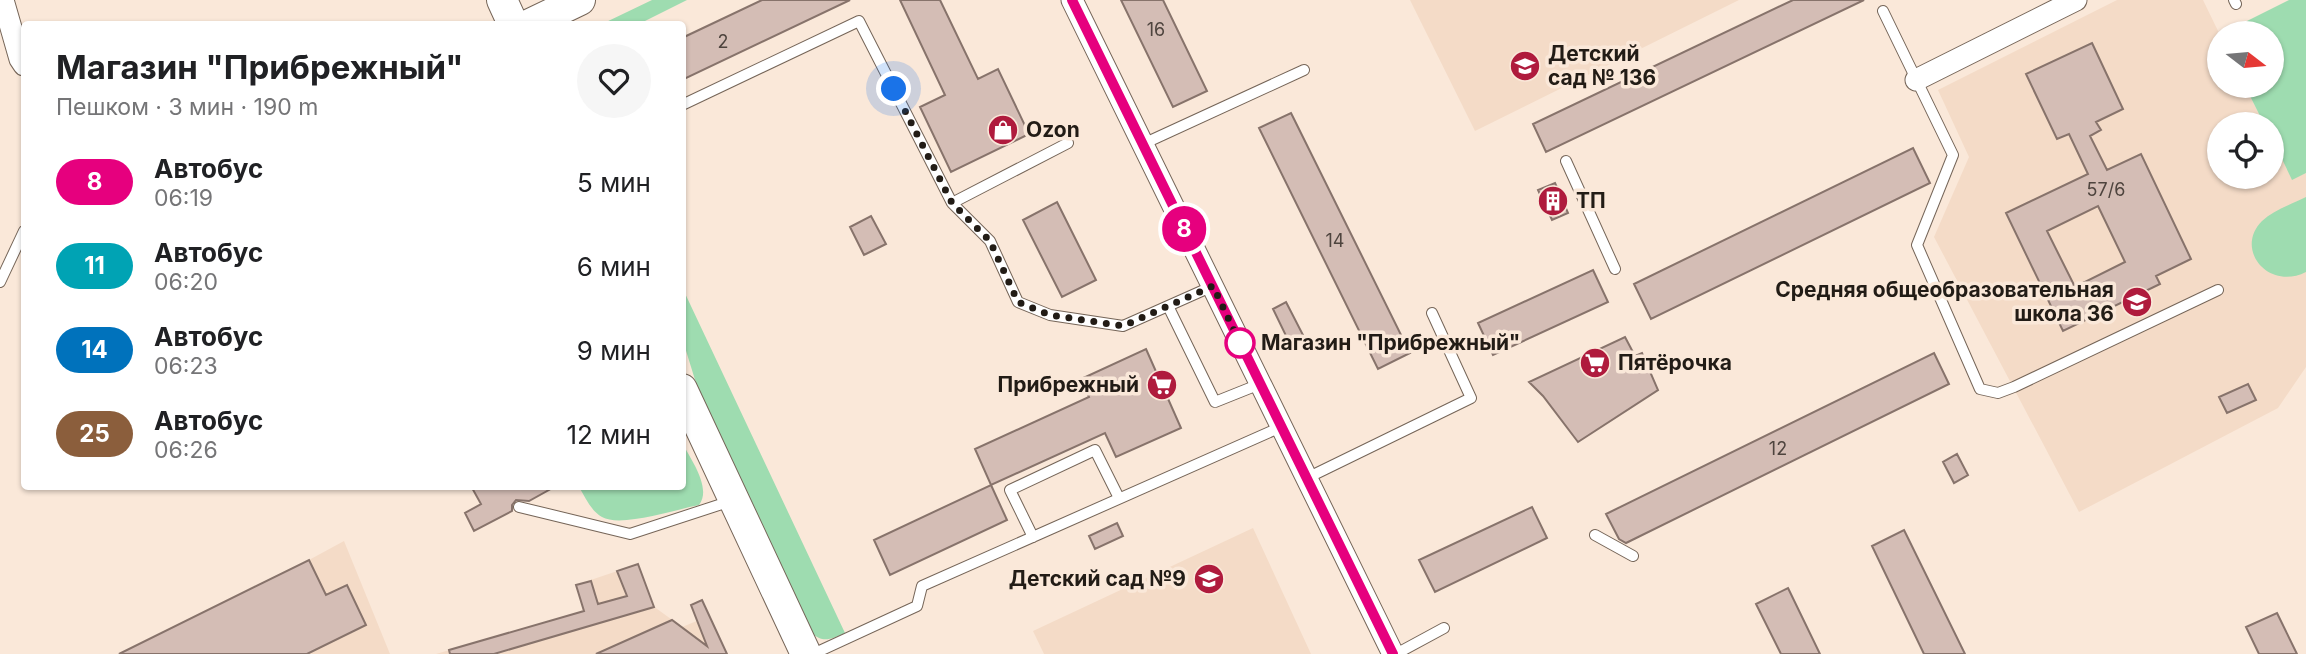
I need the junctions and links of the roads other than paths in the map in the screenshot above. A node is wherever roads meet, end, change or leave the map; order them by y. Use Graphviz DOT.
graph roads {
  1 [pos="3,0"];
  2 [pos="502,0"];
  3 [pos="580,0"];
  4 [pos="1072,0"];
  5 [pos="2077,0"];
  6 [pos="1883,11"];
  7 [pos="512,21"];
  8 [pos="536,21"];
  9 [pos="21,60"];
  10 [pos="1304,70"];
  11 [pos="1916,80"];
  12 [pos="686,103"];
  13 [pos="1068,143"];
  14 [pos="1143,144"];
  15 [pos="1566,161"];
  16 [pos="952,203"];
  17 [pos="21,236"];
  18 [pos="1615,269"];
  19 [pos="0,282"];
  20 [pos="1213,286"];
  21 [pos="2218,290"];
  22 [pos="1168,306"];
  23 [pos="1432,313"];
  24 [pos="1260,384"];
  25 [pos="686,398"];
  26 [pos="1282,427"];
  27 [pos="1307,478"];
  28 [pos="1119,498"];
  29 [pos="734,500"];
  30 [pos="519,507"];
  31 [pos="1595,535"];
  32 [pos="1033,537"];
  33 [pos="1633,556"];
  34 [pos="1444,628"];
  35 [pos="806,654"];
  36 [pos="813,654"];
  37 [pos="1394,654"];
  1 -- 9 [label="street"];
  2 -- 7 [label="main road"];
  3 -- 8 [label="main road"];
  4 -- 14 [label="street"];
  5 -- 11 [label="street"];
  6 -- 11 [label="lane"];
  10 -- 14 [label="lane"];
  11 -- 21 [label="lane"];
  12 -- 16 [label="lane"];
  13 -- 16 [label="lane"];
  14 -- 20 [label="street"];
  15 -- 18 [label="lane"];
  16 -- 22 [label="lane"];
  17 -- 19 [label="lane"];
  20 -- 22 [label="lane"];
  20 -- 24 [label="street"];
  22 -- 24 [label="lane"];
  23 -- 27 [label="lane"];
  24 -- 26 [label="street"];
  25 -- 29 [label="main road"];
  26 -- 27 [label="street"];
  26 -- 28 [label="lane"];
  27 -- 37 [label="street"];
  28 -- 32 [label="lane"];
  28 -- 32 [label="lane"];
  29 -- 30 [label="lane"];
  29 -- 35 [label="main road"];
  31 -- 33 [label="lane"];
  32 -- 36 [label="lane"];
  34 -- 37 [label="lane"];
}
